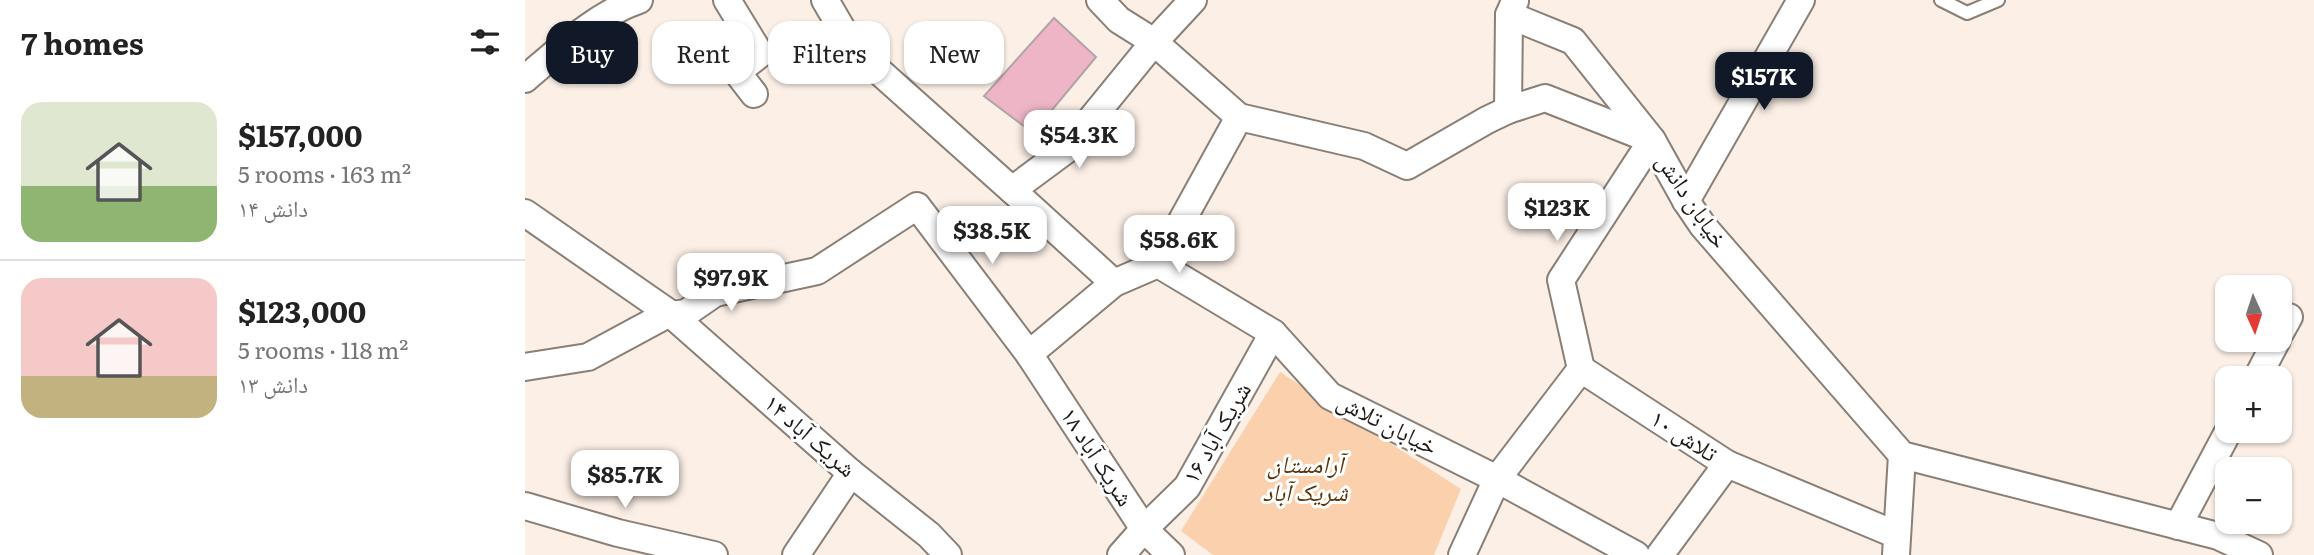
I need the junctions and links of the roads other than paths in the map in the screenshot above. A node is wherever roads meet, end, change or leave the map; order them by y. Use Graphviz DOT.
graph roads {
  1 [pos="639,0"];
  2 [pos="727,0"];
  3 [pos="825,0"];
  4 [pos="1100,0"];
  5 [pos="1193,0"];
  6 [pos="1801,0"];
  7 [pos="1941,0"];
  8 [pos="1998,0"];
  9 [pos="1512,8"];
  10 [pos="1154,42"];
  11 [pos="525,79"];
  12 [pos="754,94"];
  13 [pos="1508,110"];
  14 [pos="1239,117"];
  15 [pos="1652,140"];
  16 [pos="1012,190"];
  17 [pos="1686,201"];
  18 [pos="525,213"];
  19 [pos="1158,264"];
  20 [pos="1114,283"];
  21 [pos="672,315"];
  22 [pos="1273,333"];
  23 [pos="1029,354"];
  24 [pos="525,367"];
  25 [pos="1581,369"];
  26 [pos="2222,443"];
  27 [pos="1902,455"];
  28 [pos="1727,464"];
  29 [pos="851,472"];
  30 [pos="1497,479"];
  31 [pos="525,506"];
  32 [pos="2178,526"];
  33 [pos="1144,529"];
  34 [pos="614,544"];
  35 [pos="1896,545"];
  36 [pos="2213,546"];
  37 [pos="714,555"];
  38 [pos="796,555"];
  39 [pos="948,555"];
  40 [pos="1121,555"];
  41 [pos="1171,555"];
  42 [pos="1462,555"];
  43 [pos="1636,555"];
  44 [pos="1660,555"];
  45 [pos="2259,555"];
  1 -- 11 [label="street"];
  2 -- 12 [label="street"];
  3 -- 16 [label="street"];
  4 -- 10 [label="street, خیابان دانش"];
  5 -- 10 [label="street"];
  6 -- 17 [label="street"];
  7 -- 8 [label="lane"];
  9 -- 13 [label="street"];
  9 -- 15 [label="street"];
  10 -- 14 [label="street, خیابان دانش"];
  10 -- 16 [label="street"];
  13 -- 14 [label="street, خیابان دانش"];
  13 -- 15 [label="street, خیابان دانش"];
  14 -- 19 [label="street"];
  15 -- 17 [label="street, خیابان دانش"];
  15 -- 25 [label="street"];
  16 -- 20 [label="street"];
  17 -- 27 [label="street, خیابان دانش"];
  18 -- 21 [label="street, شریک آباد ۱۴"];
  19 -- 20 [label="street"];
  19 -- 22 [label="street, خیابان تلاش"];
  20 -- 23 [label="street"];
  21 -- 23 [label="street, شریک آباد ۱۸"];
  21 -- 24 [label="street"];
  21 -- 29 [label="street, شریک آباد ۱۴"];
  22 -- 30 [label="street, خیابان تلاش"];
  22 -- 33 [label="street, شریک آباد ۱۶"];
  23 -- 33 [label="street, شریک آباد ۱۸"];
  25 -- 28 [label="street, تلاش ۱۰"];
  25 -- 30 [label="street"];
  26 -- 32 [label="street"];
  27 -- 32 [label="street"];
  27 -- 35 [label="street"];
  28 -- 35 [label="street"];
  28 -- 44 [label="street, تلاش ۱۰"];
  29 -- 38 [label="street"];
  29 -- 39 [label="street, شریک آباد ۱۴"];
  30 -- 42 [label="street"];
  30 -- 43 [label="street, خیابان تلاش"];
  31 -- 34 [label="street"];
  32 -- 36 [label="street"];
  33 -- 40 [label="street, شریک آباد ۱۶"];
  33 -- 41 [label="street, شریک آباد ۱۸"];
  34 -- 37 [label="street"];
  36 -- 45 [label="street"];
}
